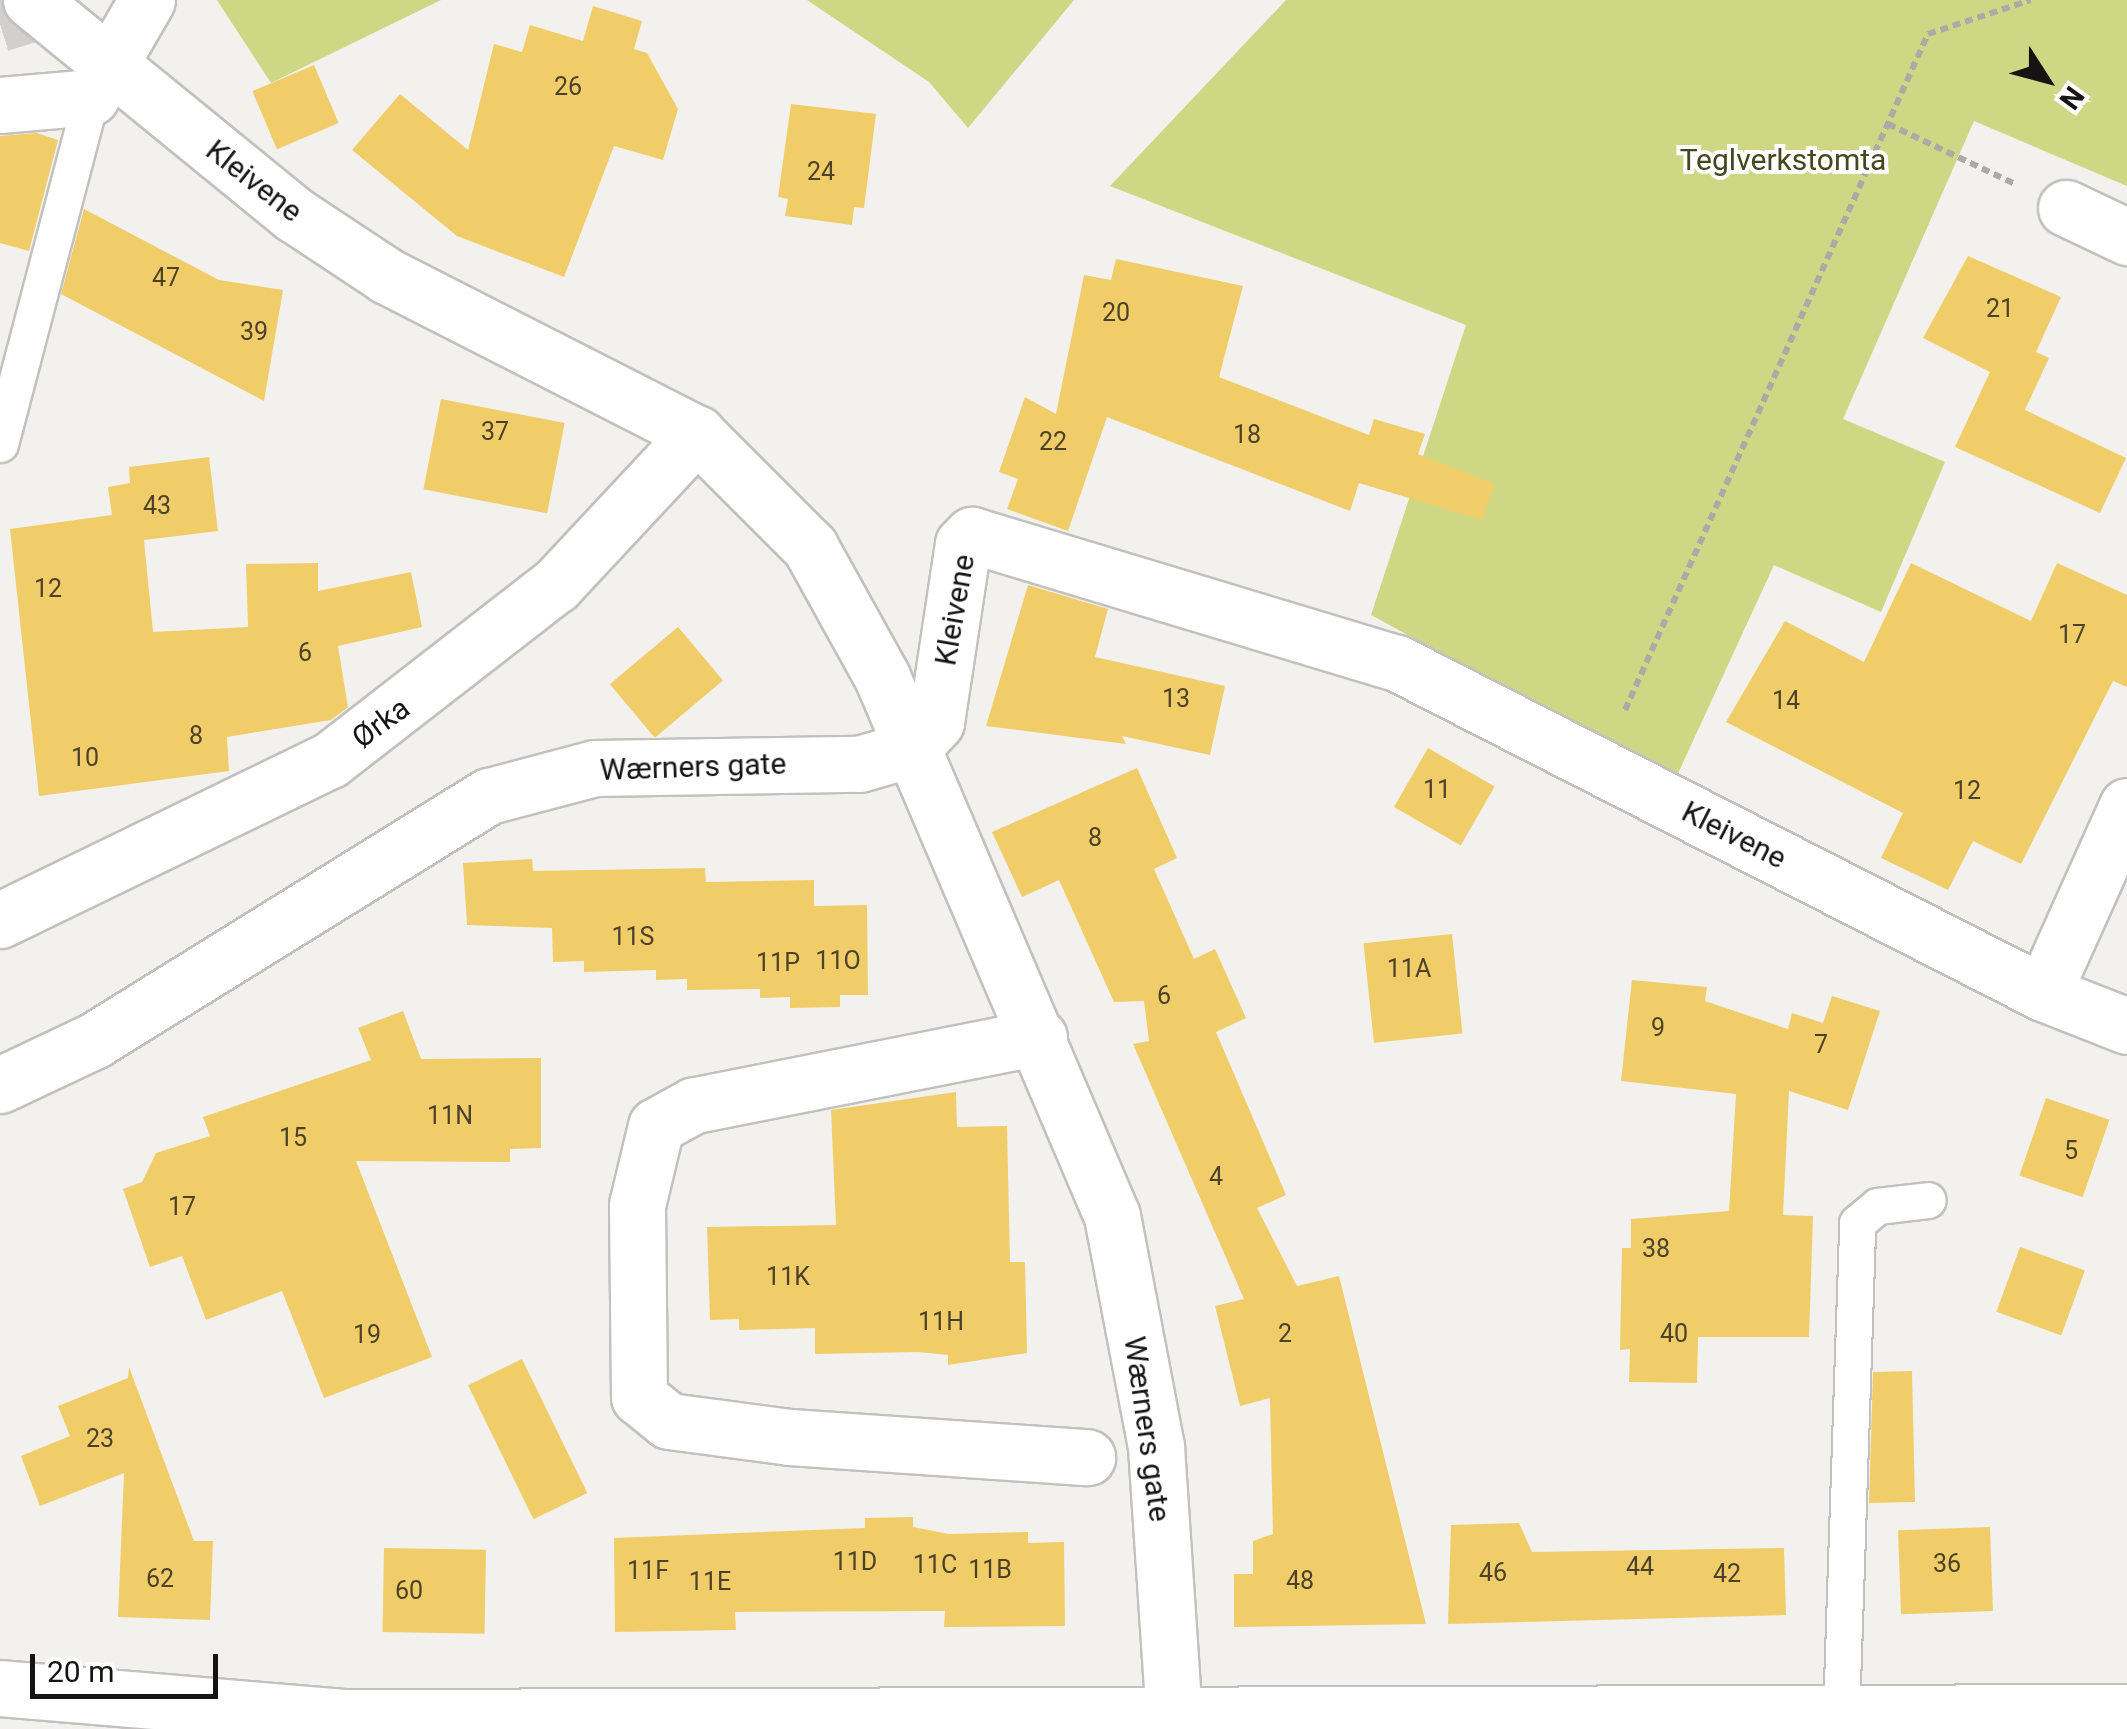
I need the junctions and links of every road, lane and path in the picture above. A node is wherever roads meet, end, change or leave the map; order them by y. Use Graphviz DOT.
graph roads {
  1 [pos="31,0"];
  2 [pos="147,0"];
  3 [pos="2031,0"];
  4 [pos="103,83"];
  5 [pos="0,105"];
  6 [pos="1888,124"];
  7 [pos="2066,208"];
  8 [pos="2127,236"];
  9 [pos="0,444"];
  10 [pos="710,444"];
  11 [pos="912,749"];
  12 [pos="1644,790"];
  13 [pos="2127,806"];
  14 [pos="0,920"];
  15 [pos="2044,993"];
  16 [pos="2127,1026"];
  17 [pos="1040,1037"];
  18 [pos="0,1085"];
  19 [pos="1928,1200"];
  20 [pos="1087,1457"];
  21 [pos="0,1688"];
  22 [pos="2127,1712"];
  23 [pos="1841,1714"];
  24 [pos="1174,1716"];
  25 [pos="1551,1723"];
  1 -- 4 [label="street, Kleivene"];
  2 -- 4 [label="street"];
  3 -- 6 [label="path"];
  4 -- 5 [label="street"];
  4 -- 9 [label="lane"];
  4 -- 10 [label="street, Kleivene"];
  6 -- 7 [label="path"];
  6 -- 12 [label="path"];
  7 -- 8 [label="street"];
  10 -- 11 [label="street, Kleivene"];
  10 -- 14 [label="street, Ørka"];
  11 -- 12 [label="street, Kleivene"];
  11 -- 17 [label="street, Wærners gate"];
  11 -- 18 [label="street, Wærners gate"];
  12 -- 15 [label="street, Kleivene"];
  13 -- 15 [label="street"];
  15 -- 16 [label="street, Kleivene"];
  17 -- 20 [label="street"];
  17 -- 24 [label="street, Wærners gate"];
  19 -- 23 [label="lane"];
  21 -- 24 [label="street"];
  22 -- 23 [label="street"];
  23 -- 25 [label="street"];
  24 -- 25 [label="street"];
}
